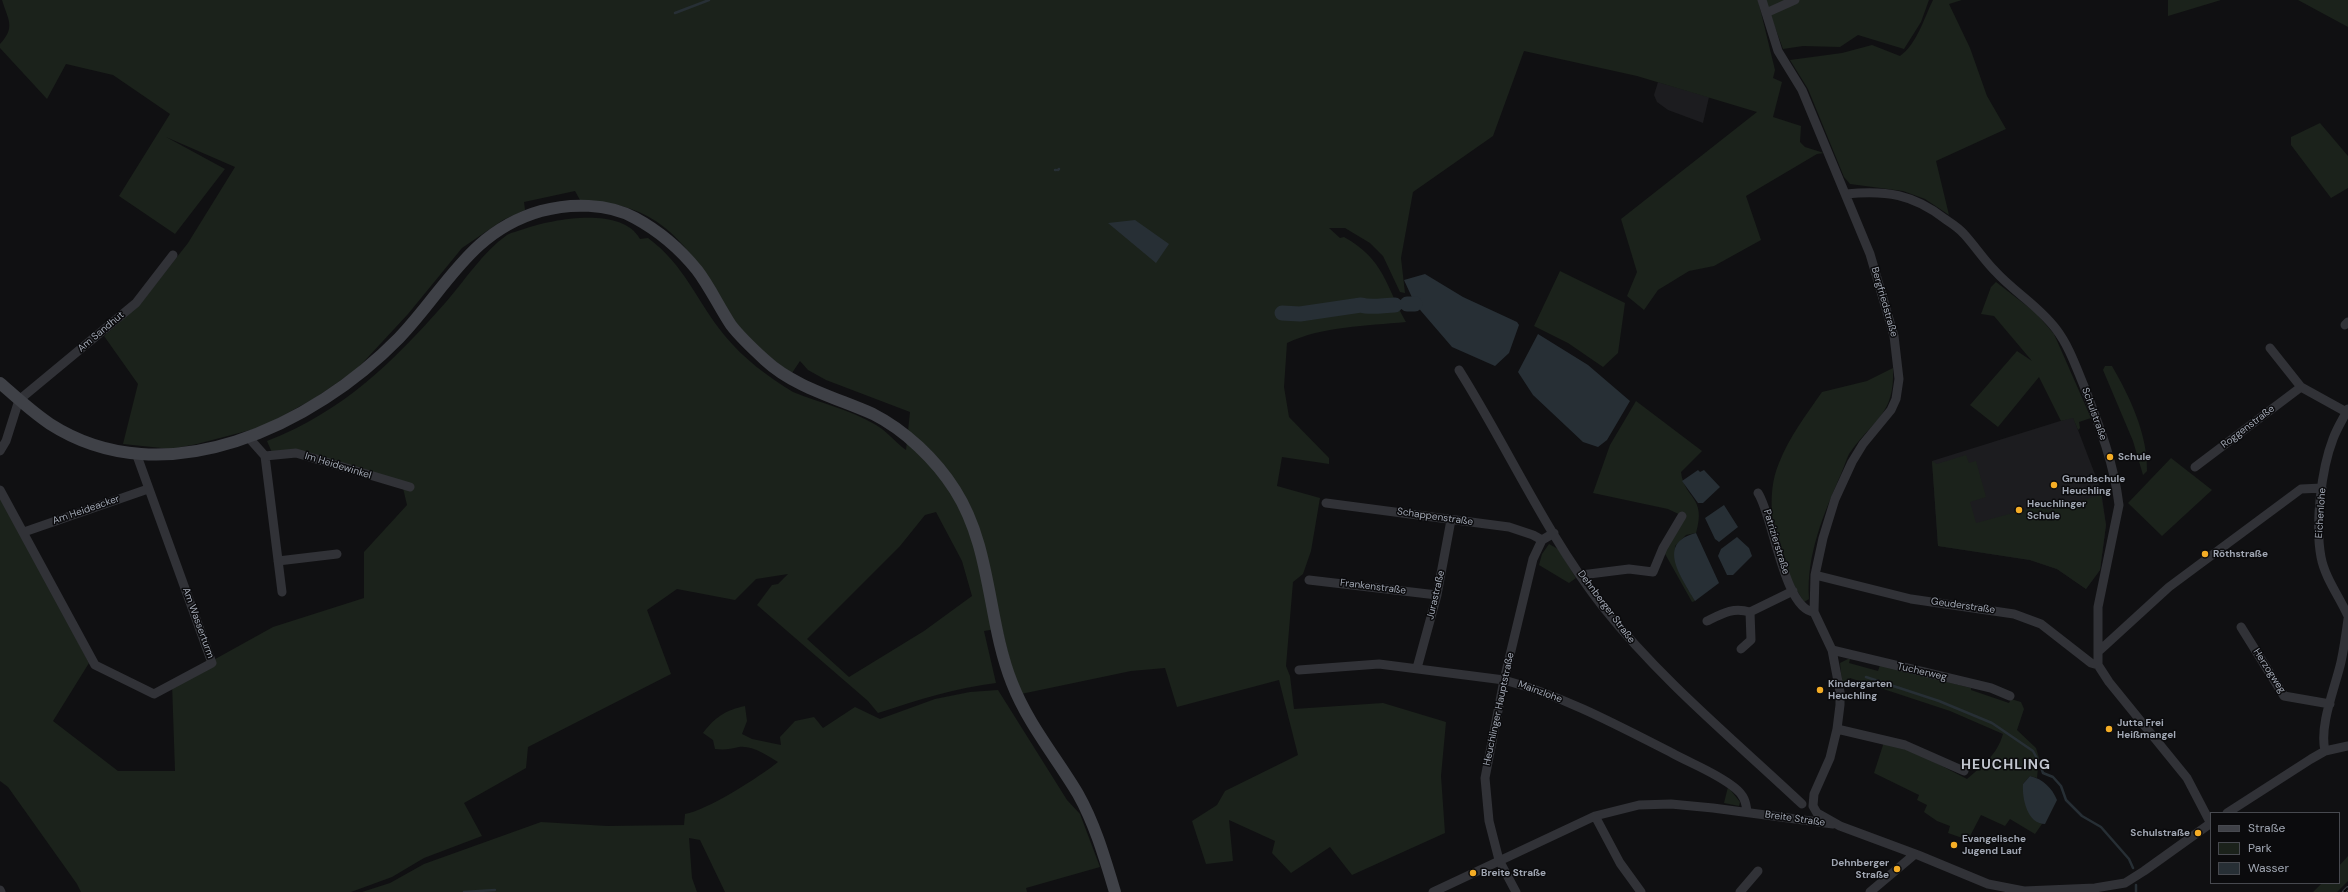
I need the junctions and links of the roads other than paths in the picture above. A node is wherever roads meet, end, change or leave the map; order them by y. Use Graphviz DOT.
graph roads {
  1 [pos="1762,0"];
  2 [pos="1795,0"];
  3 [pos="1766,13"];
  4 [pos="1846,194"];
  5 [pos="173,255"];
  6 [pos="2270,348"];
  7 [pos="1459,370"];
  8 [pos="0,383"];
  9 [pos="2301,387"];
  10 [pos="19,400"];
  11 [pos="2347,411"];
  12 [pos="249,438"];
  13 [pos="0,451"];
  14 [pos="136,453"];
  15 [pos="265,456"];
  16 [pos="2195,467"];
  17 [pos="410,487"];
  18 [pos="2322,488"];
  19 [pos="148,489"];
  20 [pos="0,490"];
  21 [pos="1758,493"];
  22 [pos="1326,503"];
  23 [pos="1682,516"];
  24 [pos="1451,520"];
  25 [pos="24,532"];
  26 [pos="1554,533"];
  27 [pos="1542,540"];
  28 [pos="337,554"];
  29 [pos="278,561"];
  30 [pos="1582,575"];
  31 [pos="1815,575"];
  32 [pos="1309,580"];
  33 [pos="1793,590"];
  34 [pos="282,592"];
  35 [pos="1437,595"];
  36 [pos="1750,612"];
  37 [pos="1814,612"];
  38 [pos="2348,616"];
  39 [pos="2348,619"];
  40 [pos="1707,621"];
  41 [pos="2241,627"];
  42 [pos="2347,634"];
  43 [pos="1741,649"];
  44 [pos="1832,650"];
  45 [pos="2099,651"];
  46 [pos="2098,665"];
  47 [pos="1417,668"];
  48 [pos="1298,670"];
  49 [pos="1504,680"];
  50 [pos="2010,696"];
  51 [pos="2330,704"];
  52 [pos="1837,728"];
  53 [pos="2348,746"];
  54 [pos="2325,751"];
  55 [pos="1964,771"];
  56 [pos="1812,801"];
  57 [pos="1802,804"];
  58 [pos="1747,812"];
  59 [pos="2229,812"];
  60 [pos="1595,816"];
  61 [pos="1797,819"];
  62 [pos="2210,821"];
  63 [pos="2210,824"];
  64 [pos="1840,826"];
  65 [pos="1915,854"];
  66 [pos="1500,860"];
  67 [pos="1758,872"];
  68 [pos="1986,888"];
  69 [pos="1115,892"];
  70 [pos="1433,892"];
  71 [pos="1516,892"];
  72 [pos="1641,892"];
  73 [pos="1740,892"];
  74 [pos="1870,892"];
  75 [pos="2024,892"];
  1 -- 3 [label="street, Bergfriedstraße"];
  2 -- 3 [label="street"];
  3 -- 4 [label="street, Bergfriedstraße"];
  4 -- 31 [label="street, Bergfriedstraße"];
  4 -- 45 [label="street, Schulstraße"];
  5 -- 10 [label="street, Am Sandhut"];
  6 -- 9 [label="street"];
  7 -- 26 [label="street, Dehnberger Straße"];
  8 -- 10 [label="street"];
  9 -- 11 [label="street"];
  9 -- 16 [label="street, Roggenstraße"];
  10 -- 13 [label="street"];
  10 -- 14 [label="street"];
  11 -- 18 [label="street, Eichenlohe"];
  12 -- 14 [label="street"];
  12 -- 15 [label="street"];
  12 -- 69 [label="street"];
  14 -- 19 [label="street, Am Wasserturm"];
  15 -- 17 [label="street, Im Heidewinkel"];
  15 -- 29 [label="street"];
  18 -- 38 [label="street, Eichenlohe"];
  18 -- 45 [label="street"];
  19 -- 25 [label="street, Am Heideacker"];
  19 -- 25 [label="street, Am Wasserturm"];
  20 -- 25 [label="street, Am Wasserturm"];
  21 -- 33 [label="street, Patrizierstraße"];
  22 -- 24 [label="street, Schappenstraße"];
  23 -- 30 [label="street"];
  24 -- 27 [label="street, Schappenstraße"];
  24 -- 35 [label="street, Jurastraße"];
  26 -- 27 [label="street"];
  26 -- 30 [label="street, Dehnberger Straße"];
  27 -- 49 [label="street, Heuchlinger Hauptstraße"];
  28 -- 29 [label="street"];
  29 -- 34 [label="street"];
  30 -- 57 [label="street, Dehnberger Straße"];
  31 -- 37 [label="street, Bergfriedstraße"];
  31 -- 46 [label="street, Geuderstraße"];
  32 -- 35 [label="street, Frankenstraße"];
  33 -- 36 [label="street"];
  33 -- 37 [label="street, Patrizierstraße"];
  35 -- 47 [label="street, Jurastraße"];
  36 -- 40 [label="street"];
  36 -- 43 [label="street"];
  37 -- 44 [label="street, Bergfriedstraße"];
  39 -- 42 [label="street"];
  41 -- 51 [label="street, Herzogweg"];
  42 -- 51 [label="street"];
  44 -- 50 [label="street, Tucherweg"];
  44 -- 52 [label="street, Bergfriedstraße"];
  45 -- 46 [label="street, Schulstraße"];
  46 -- 62 [label="street"];
  47 -- 48 [label="street, Mainzlohe"];
  47 -- 49 [label="street, Mainzlohe"];
  49 -- 58 [label="street, Mainzlohe"];
  49 -- 66 [label="street, Heuchlinger Hauptstraße"];
  51 -- 54 [label="street"];
  52 -- 55 [label="street"];
  52 -- 56 [label="street, Bergfriedstraße"];
  53 -- 54 [label="street"];
  54 -- 59 [label="street"];
  56 -- 57 [label="street"];
  56 -- 64 [label="street"];
  57 -- 61 [label="street"];
  58 -- 60 [label="street, Breite Straße"];
  58 -- 61 [label="street, Breite Straße"];
  60 -- 66 [label="street, Breite Straße"];
  60 -- 72 [label="street"];
  61 -- 64 [label="street, Breite Straße"];
  63 -- 75 [label="street"];
  64 -- 65 [label="street"];
  65 -- 68 [label="street"];
  65 -- 74 [label="street"];
  66 -- 70 [label="street, Breite Straße"];
  66 -- 71 [label="street, Heuchlinger Hauptstraße"];
  67 -- 73 [label="street"];
  68 -- 75 [label="street"];
}
